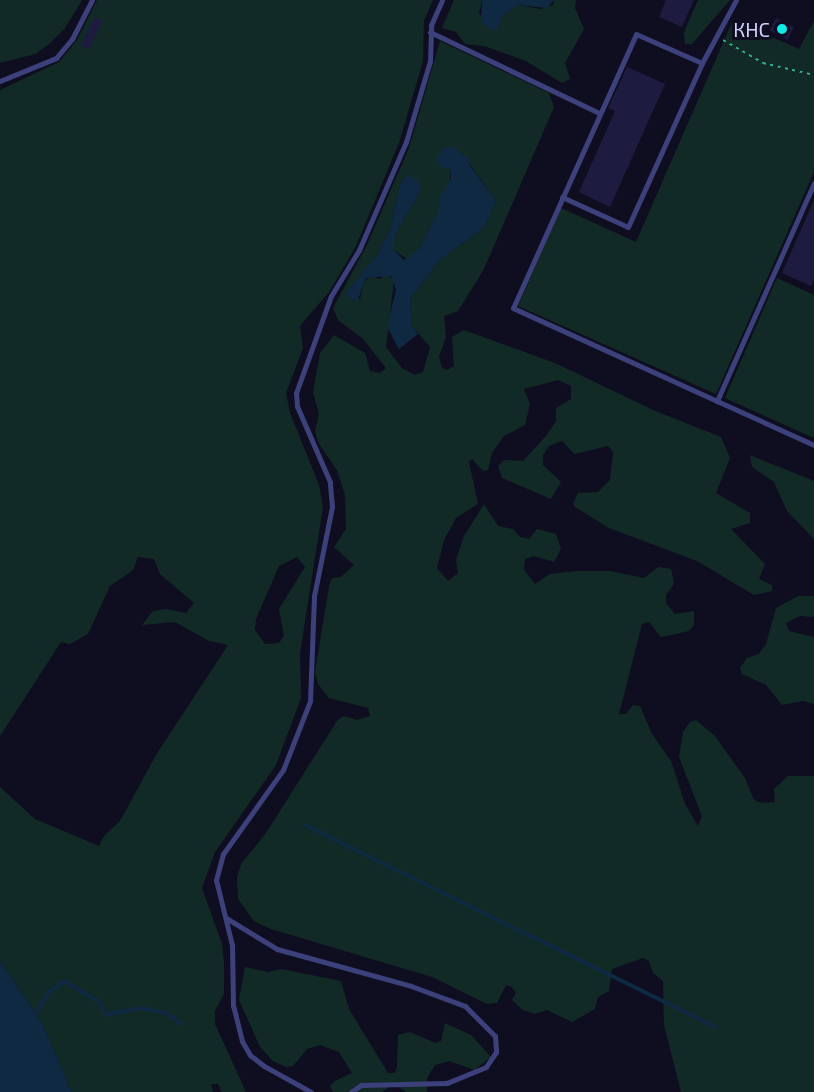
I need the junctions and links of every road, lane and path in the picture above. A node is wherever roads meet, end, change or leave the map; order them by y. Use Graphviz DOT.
graph roads {
  1 [pos="92,0"];
  2 [pos="442,0"];
  3 [pos="736,0"];
  4 [pos="430,32"];
  5 [pos="715,36"];
  6 [pos="702,63"];
  7 [pos="814,75"];
  8 [pos="0,81"];
  9 [pos="599,113"];
  10 [pos="814,183"];
  11 [pos="562,197"];
  12 [pos="717,401"];
  13 [pos="814,446"];
  14 [pos="226,918"];
  15 [pos="311,1092"];
  16 [pos="351,1092"];
  1 -- 8 [label="lane"];
  2 -- 4 [label="lane"];
  3 -- 5 [label="lane"];
  4 -- 9 [label="lane"];
  4 -- 14 [label="lane"];
  5 -- 6 [label="lane"];
  5 -- 7 [label="path"];
  6 -- 9 [label="lane"];
  6 -- 11 [label="lane"];
  9 -- 11 [label="lane"];
  10 -- 12 [label="lane"];
  11 -- 12 [label="lane"];
  12 -- 13 [label="lane"];
  14 -- 15 [label="lane"];
  14 -- 16 [label="lane"];
}
